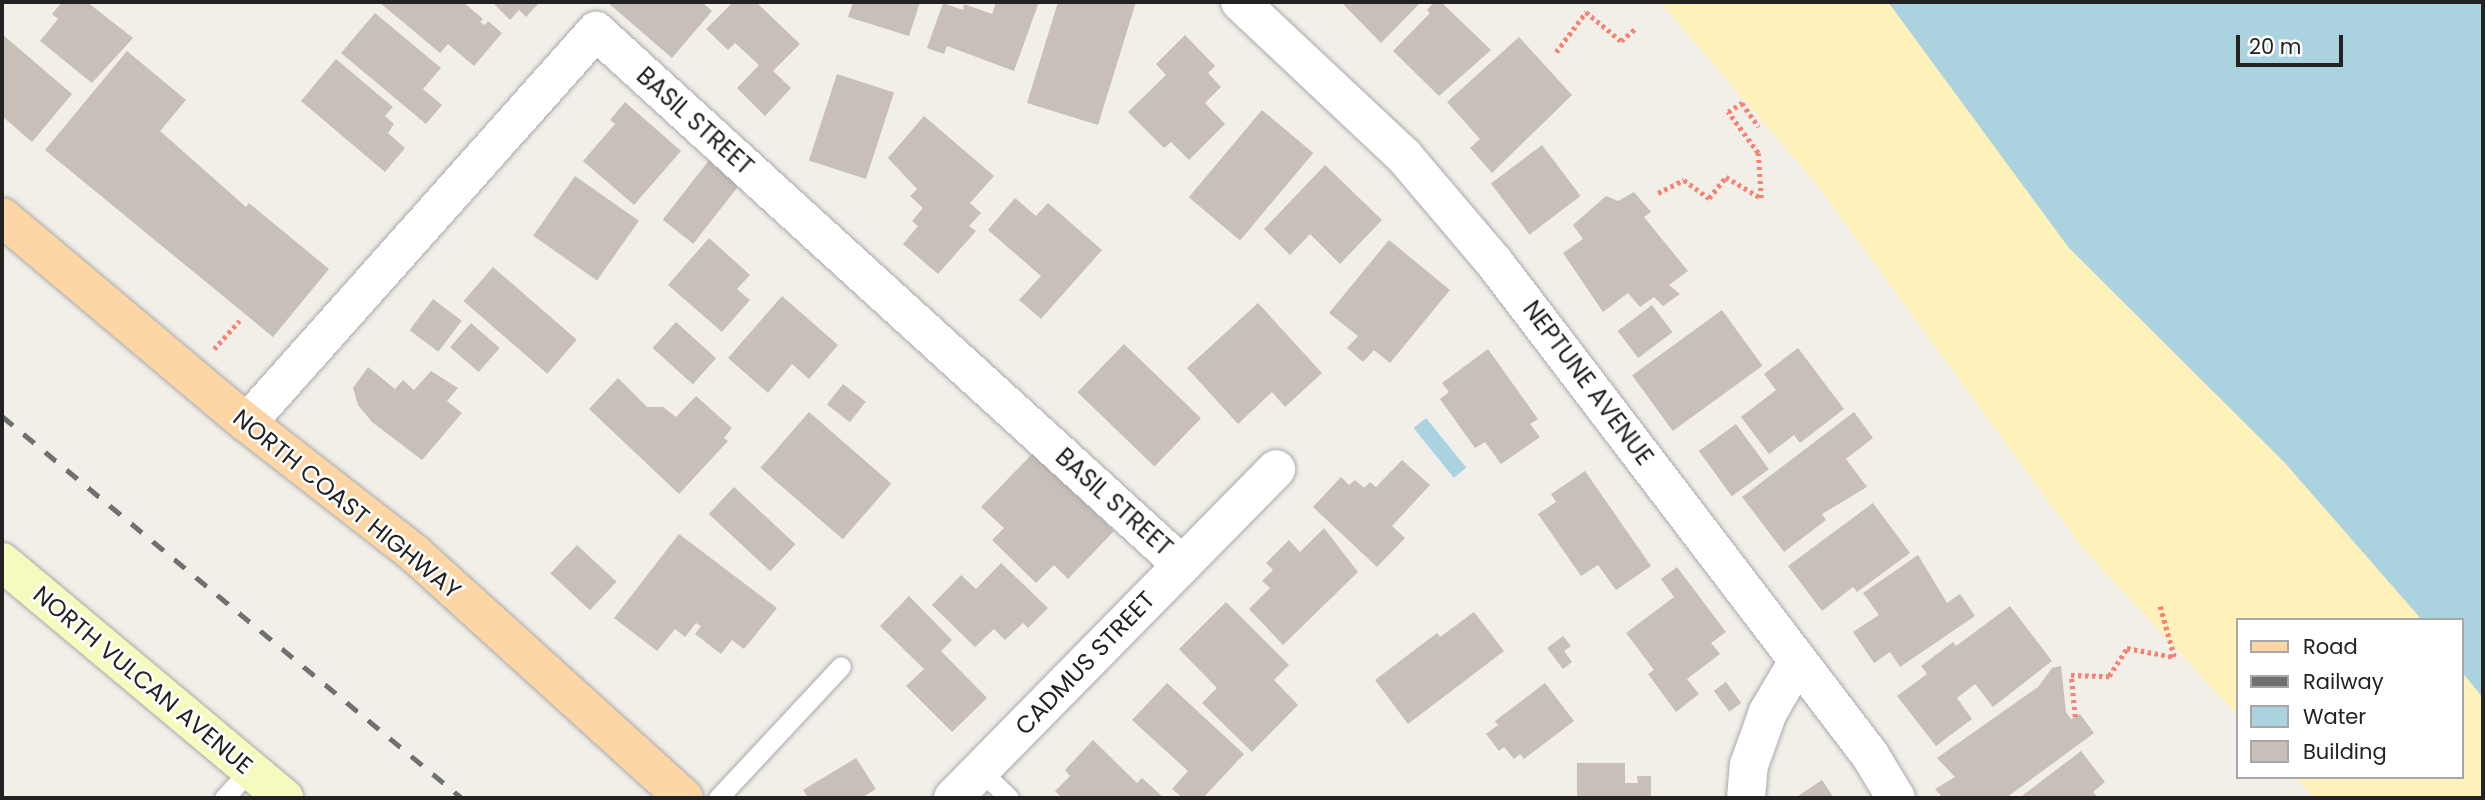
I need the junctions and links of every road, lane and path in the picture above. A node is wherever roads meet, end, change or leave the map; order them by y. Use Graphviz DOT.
graph roads {
  1 [pos="1240,2"];
  2 [pos="1636,28"];
  3 [pos="1556,52"];
  4 [pos="1759,127"];
  5 [pos="1658,193"];
  6 [pos="2,217"];
  7 [pos="247,423"];
  8 [pos="1276,469"];
  9 [pos="2,562"];
  10 [pos="1181,564"];
  11 [pos="2160,606"];
  12 [pos="1798,661"];
  13 [pos="841,666"];
  14 [pos="2075,717"];
  15 [pos="250,770"];
  16 [pos="981,771"];
  17 [pos="224,798"];
  18 [pos="284,798"];
  19 [pos="684,798"];
  20 [pos="718,798"];
  21 [pos="953,798"];
  22 [pos="1009,798"];
  23 [pos="1746,798"];
  24 [pos="1896,798"];
  1 -- 12 [label="street, NEPTUNE AVENUE"];
  2 -- 3 [label="path"];
  4 -- 5 [label="path"];
  6 -- 7 [label="main road, NORTH COAST HIGHWAY"];
  7 -- 10 [label="street, BASIL STREET"];
  7 -- 19 [label="main road, NORTH COAST HIGHWAY"];
  8 -- 10 [label="street, CADMUS STREET"];
  9 -- 15 [label="main road, NORTH VULCAN AVENUE"];
  10 -- 16 [label="street, CADMUS STREET"];
  11 -- 14 [label="path"];
  12 -- 23 [label="street"];
  12 -- 24 [label="street, NEPTUNE AVENUE"];
  13 -- 20 [label="lane"];
  15 -- 17 [label="lane"];
  15 -- 18 [label="main road, NORTH VULCAN AVENUE"];
  16 -- 21 [label="street, CADMUS STREET"];
  16 -- 22 [label="lane"];
}
